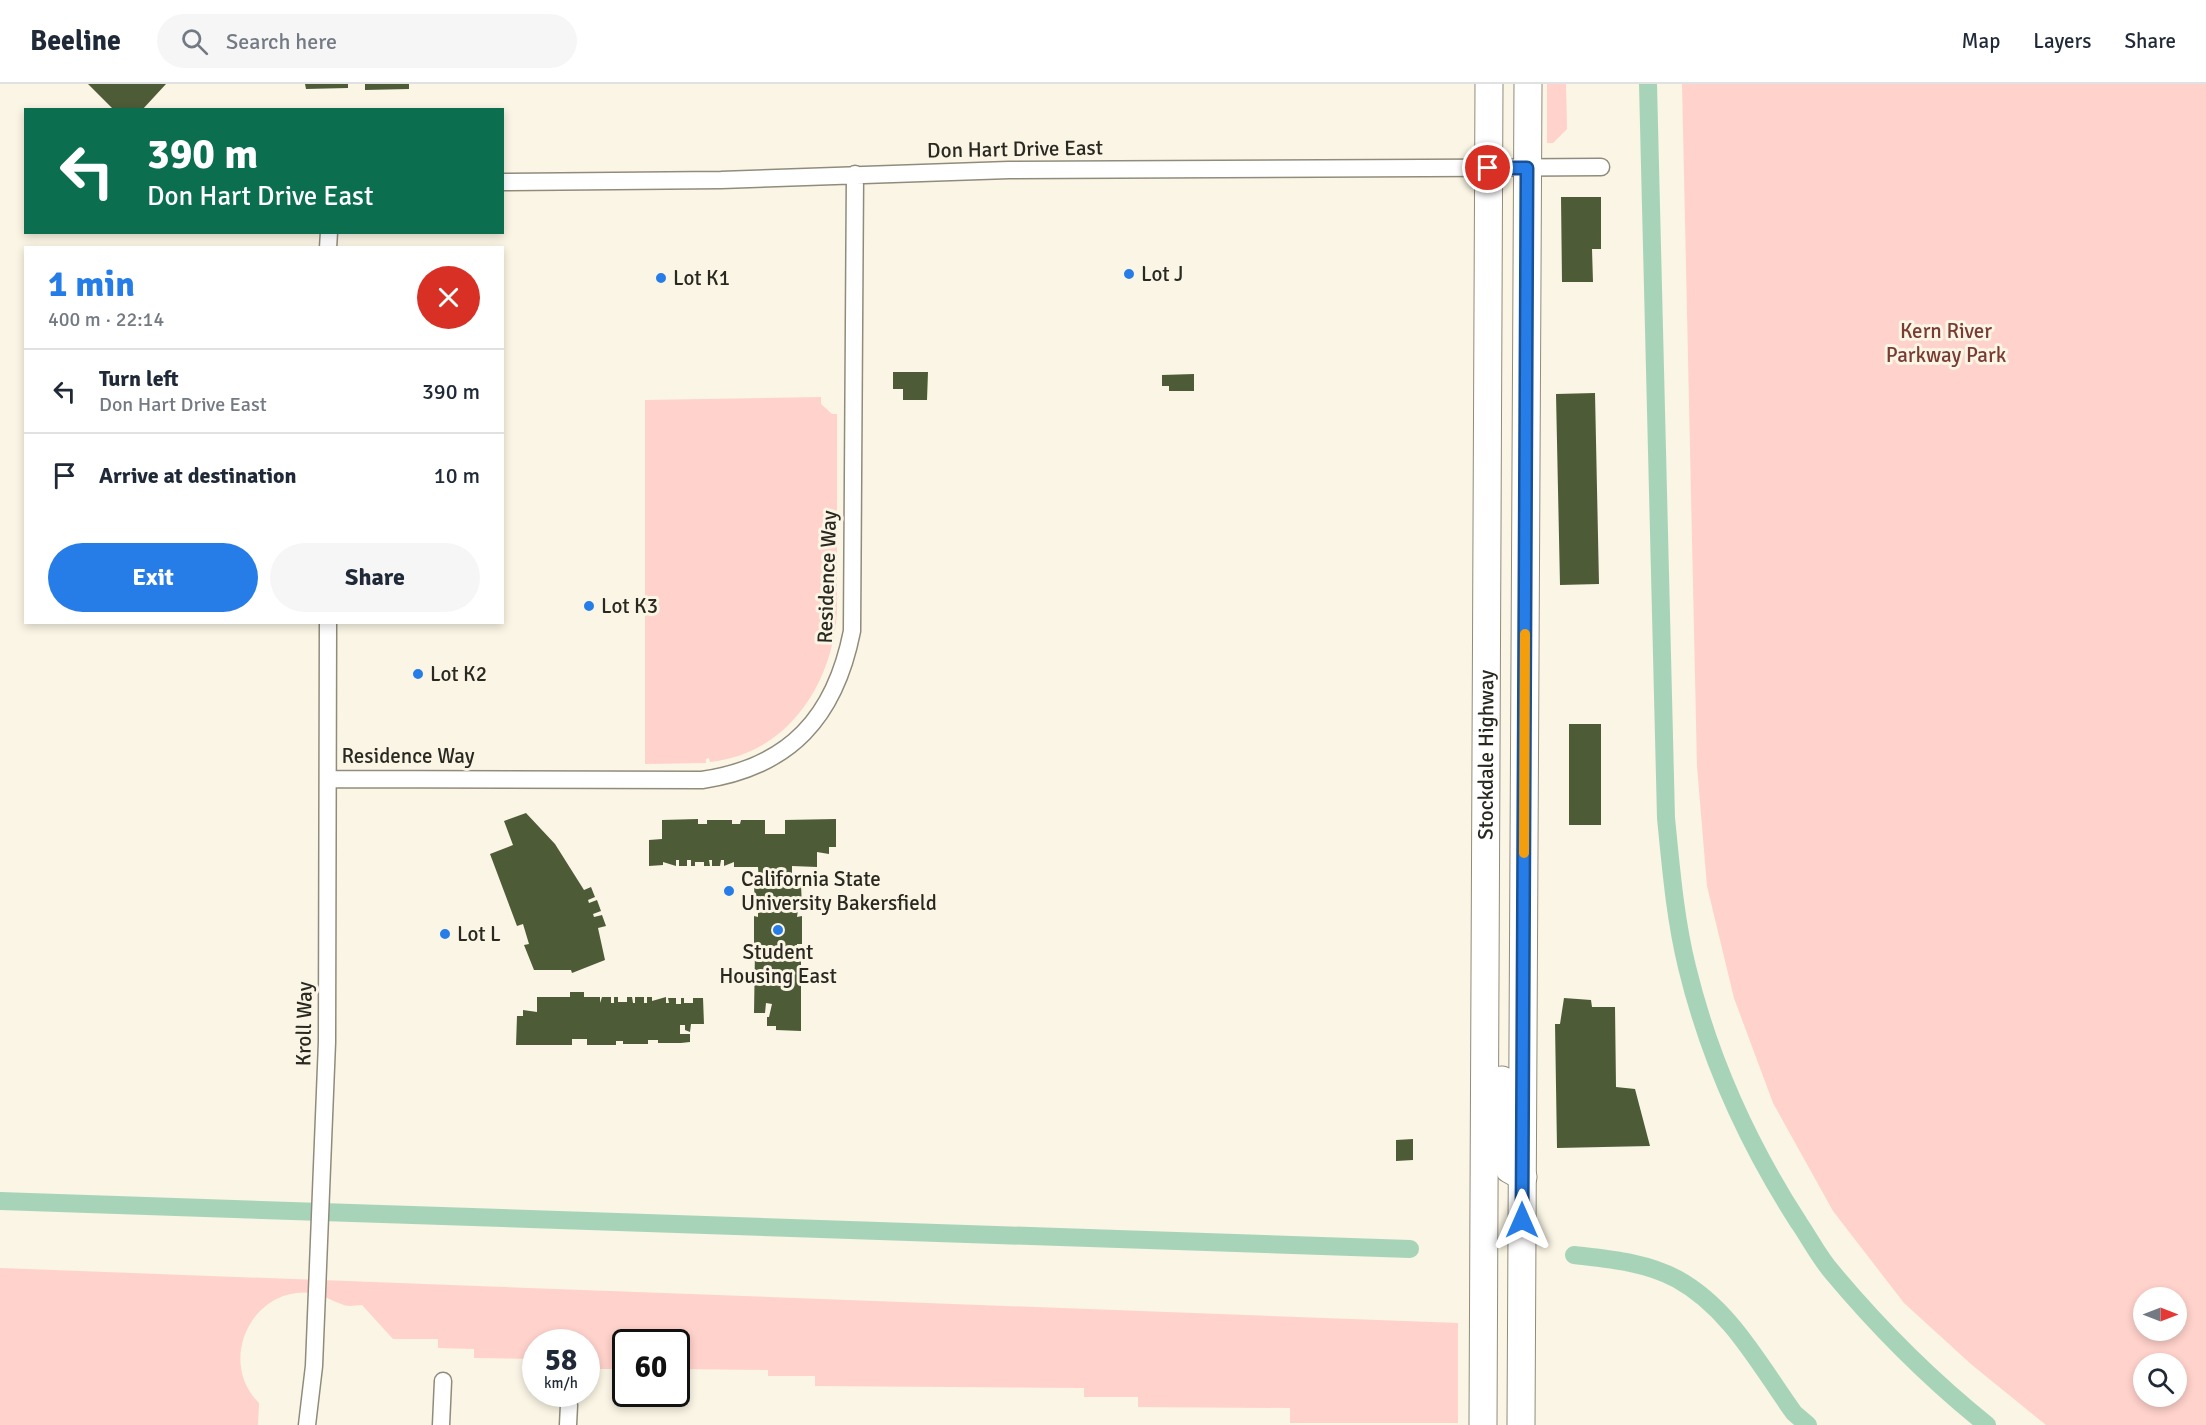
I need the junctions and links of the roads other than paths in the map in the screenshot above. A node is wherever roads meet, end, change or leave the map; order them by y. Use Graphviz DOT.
graph roads {
  1 [pos="1489,84"];
  2 [pos="1528,84"];
  3 [pos="1601,167"];
  4 [pos="1488,168"];
  5 [pos="1527,168"];
  6 [pos="855,174"];
  7 [pos="504,182"];
  8 [pos="328,624"];
  9 [pos="328,779"];
  10 [pos="1484,968"];
  11 [pos="1523,1177"];
  12 [pos="443,1382"];
  13 [pos="569,1407"];
  14 [pos="308,1425"];
  15 [pos="441,1425"];
  16 [pos="568,1425"];
  17 [pos="1483,1425"];
  18 [pos="1521,1425"];
  1 -- 4 [label="main road, Stockdale Highway"];
  2 -- 5 [label="main road, Stockdale Highway"];
  3 -- 5 [label="street, Don Hart Drive East"];
  4 -- 5 [label="street, Don Hart Drive East"];
  4 -- 6 [label="street, Don Hart Drive East"];
  4 -- 10 [label="main road, Stockdale Highway"];
  5 -- 11 [label="main road, Stockdale Highway"];
  6 -- 7 [label="street, Don Hart Drive East"];
  6 -- 9 [label="street, Residence Way"];
  8 -- 9 [label="street, Kroll Way"];
  9 -- 14 [label="street, Kroll Way"];
  10 -- 11 [label="main road"];
  10 -- 17 [label="main road, Stockdale Highway"];
  11 -- 18 [label="main road, Stockdale Highway"];
  12 -- 15 [label="street"];
  13 -- 16 [label="street"];
}
